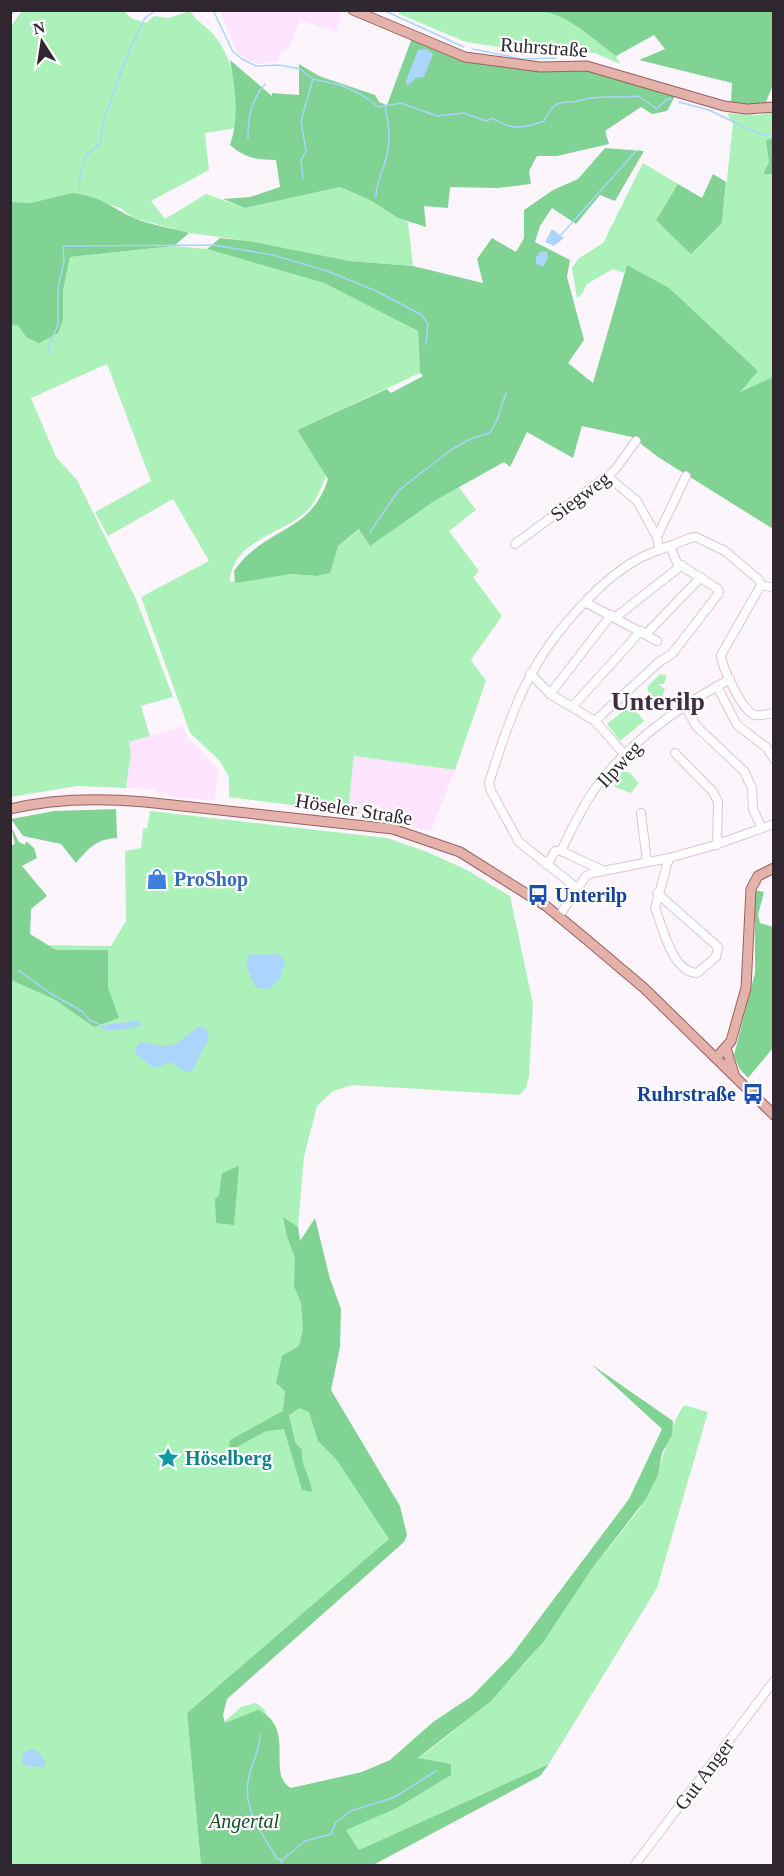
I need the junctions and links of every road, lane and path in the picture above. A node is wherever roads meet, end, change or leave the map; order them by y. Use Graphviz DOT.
graph roads {
  1 [pos="353,10"];
  2 [pos="774,107"];
  3 [pos="636,441"];
  4 [pos="608,476"];
  5 [pos="686,476"];
  6 [pos="657,537"];
  7 [pos="515,544"];
  8 [pos="670,546"];
  9 [pos="659,550"];
  10 [pos="682,565"];
  11 [pos="700,577"];
  12 [pos="760,585"];
  13 [pos="774,588"];
  14 [pos="585,602"];
  15 [pos="614,616"];
  16 [pos="644,632"];
  17 [pos="657,642"];
  18 [pos="531,673"];
  19 [pos="730,679"];
  20 [pos="717,686"];
  21 [pos="550,694"];
  22 [pos="685,706"];
  23 [pos="572,707"];
  24 [pos="774,713"];
  25 [pos="595,721"];
  26 [pos="675,753"];
  27 [pos="625,755"];
  28 [pos="774,759"];
  29 [pos="10,809"];
  30 [pos="641,813"];
  31 [pos="774,824"];
  32 [pos="762,828"];
  33 [pos="717,845"];
  34 [pos="561,851"];
  35 [pos="669,858"];
  36 [pos="647,862"];
  37 [pos="547,865"];
  38 [pos="774,868"];
  39 [pos="602,870"];
  40 [pos="577,888"];
  41 [pos="657,893"];
  42 [pos="559,916"];
  43 [pos="726,1048"];
  44 [pos="716,1058"];
  45 [pos="736,1078"];
  46 [pos="774,1115"];
  47 [pos="774,1681"];
  48 [pos="634,1866"];
  1 -- 2 [label="main road, Ruhrstraße"];
  3 -- 4 [label="street, Siegweg"];
  4 -- 6 [label="street"];
  4 -- 7 [label="street, Siegweg"];
  5 -- 6 [label="street"];
  6 -- 9 [label="street"];
  8 -- 9 [label="street"];
  8 -- 10 [label="street"];
  8 -- 12 [label="street"];
  9 -- 14 [label="street"];
  10 -- 11 [label="street"];
  10 -- 15 [label="street"];
  11 -- 16 [label="street"];
  11 -- 25 [label="street"];
  12 -- 13 [label="street"];
  12 -- 19 [label="street"];
  14 -- 15 [label="street"];
  14 -- 18 [label="street"];
  15 -- 16 [label="street"];
  15 -- 21 [label="street"];
  16 -- 17 [label="street"];
  16 -- 23 [label="street"];
  18 -- 21 [label="street"];
  18 -- 37 [label="street"];
  19 -- 20 [label="street, Ilpweg"];
  19 -- 24 [label="street"];
  20 -- 22 [label="street, Ilpweg"];
  20 -- 28 [label="street"];
  21 -- 23 [label="street"];
  22 -- 27 [label="street, Ilpweg"];
  22 -- 32 [label="street"];
  23 -- 25 [label="street"];
  25 -- 27 [label="street"];
  26 -- 33 [label="street"];
  27 -- 34 [label="street, Ilpweg"];
  29 -- 42 [label="main road, Höseler Straße"];
  30 -- 36 [label="street"];
  31 -- 32 [label="street"];
  32 -- 33 [label="street"];
  33 -- 35 [label="street"];
  34 -- 37 [label="street, Ilpweg"];
  34 -- 39 [label="street"];
  35 -- 36 [label="street"];
  35 -- 41 [label="street"];
  36 -- 39 [label="street"];
  37 -- 40 [label="street"];
  38 -- 43 [label="main road"];
  39 -- 40 [label="street"];
  40 -- 42 [label="street"];
  41 -- 41 [label="street"];
  42 -- 44 [label="main road, Höseler Straße"];
  43 -- 44 [label="main road"];
  43 -- 45 [label="main road"];
  44 -- 45 [label="main road, Höseler Straße"];
  45 -- 46 [label="main road, Höseler Straße"];
  47 -- 48 [label="street, Gut Anger"];
}
